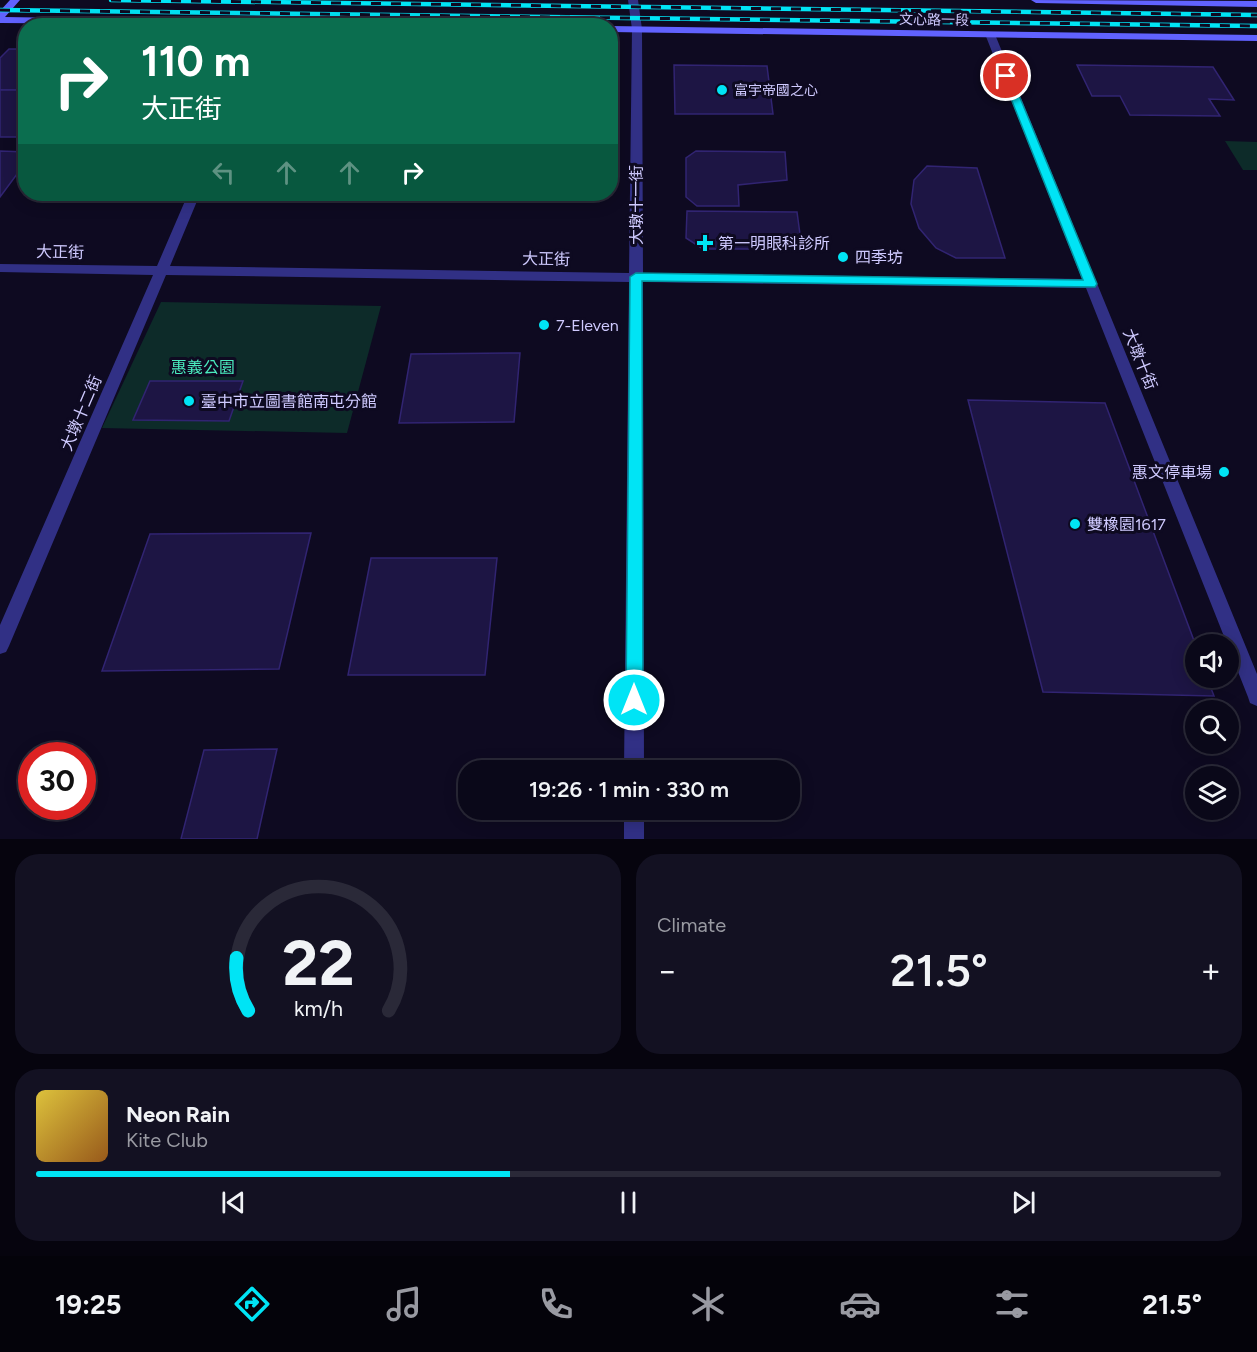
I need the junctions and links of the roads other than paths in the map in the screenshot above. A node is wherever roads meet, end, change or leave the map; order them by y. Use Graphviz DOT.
graph roads {
  1 [pos="15,0"];
  2 [pos="633,0"];
  3 [pos="1036,0"];
  4 [pos="1257,4"];
  5 [pos="0,18"];
  6 [pos="18,18"];
  7 [pos="618,29"];
  8 [pos="637,29"];
  9 [pos="990,34"];
  10 [pos="1257,38"];
  11 [pos="191,201"];
  12 [pos="0,268"];
  13 [pos="162,270"];
  14 [pos="636,277"];
  15 [pos="1090,284"];
  16 [pos="0,646"];
  17 [pos="1257,697"];
  18 [pos="634,760"];
  19 [pos="634,820"];
  20 [pos="634,839"];
  1 -- 5 [label="main road"];
  2 -- 8 [label="street, 大墩十一街"];
  3 -- 4 [label="main road"];
  5 -- 6 [label="main road"];
  7 -- 8 [label="main road, 文心路一段"];
  8 -- 9 [label="main road, 文心路一段"];
  8 -- 14 [label="street, 大墩十一街"];
  9 -- 10 [label="main road, 文心路一段"];
  9 -- 15 [label="street, 大墩十街"];
  11 -- 13 [label="street, 大墩十二街"];
  12 -- 13 [label="street, 大正街"];
  13 -- 14 [label="street, 大正街"];
  13 -- 16 [label="street, 大墩十二街"];
  14 -- 15 [label="street, 大正街"];
  14 -- 18 [label="street, 大墩十一街"];
  15 -- 17 [label="street, 大墩十街"];
  19 -- 20 [label="street"];
}
